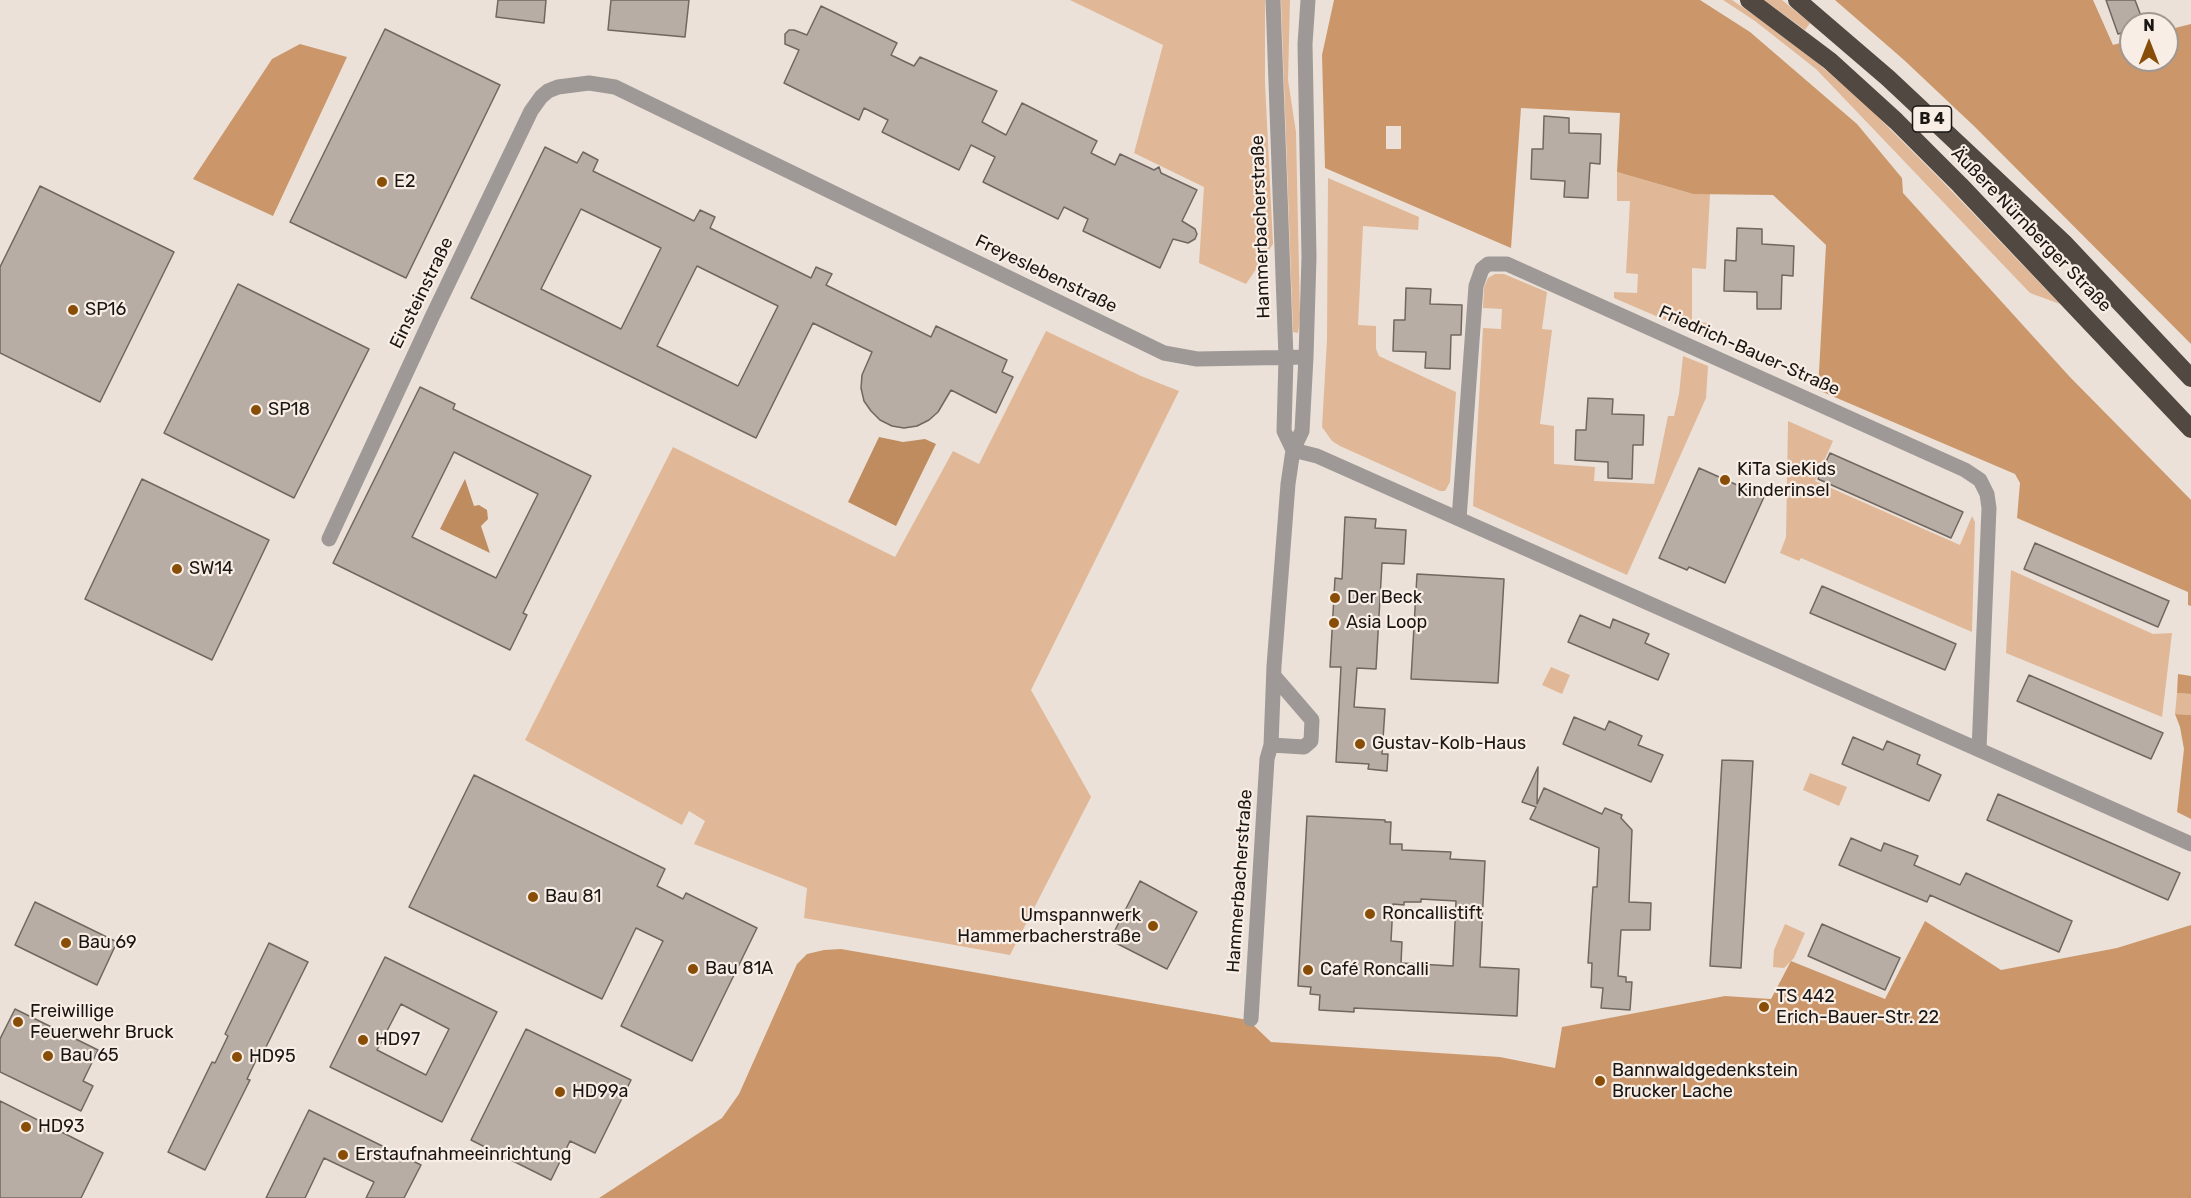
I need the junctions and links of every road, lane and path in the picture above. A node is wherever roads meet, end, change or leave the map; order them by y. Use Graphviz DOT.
graph roads {
  1 [pos="1273,0"];
  2 [pos="1308,0"];
  3 [pos="1749,0"];
  4 [pos="1797,0"];
  5 [pos="782,168"];
  6 [pos="1286,357"];
  7 [pos="1306,357"];
  8 [pos="2191,378"];
  9 [pos="2191,429"];
  10 [pos="1293,450"];
  11 [pos="1459,519"];
  12 [pos="329,539"];
  13 [pos="1274,676"];
  14 [pos="1271,745"];
  15 [pos="1979,750"];
  16 [pos="2191,844"];
  17 [pos="1251,1019"];
  1 -- 6 [label="street, Hammerbacherstraße"];
  2 -- 7 [label="street, Hammerbacherstraße"];
  3 -- 9 [label="highway, Äußere Nürnberger Straße / B 4"];
  4 -- 8 [label="highway, Äußere Nürnberger Straße / B 4"];
  5 -- 6 [label="street, Freyeslebenstraße"];
  5 -- 12 [label="street, Einsteinstraße"];
  6 -- 7 [label="street, Freyeslebenstraße"];
  6 -- 10 [label="street, Hammerbacherstraße"];
  7 -- 10 [label="street, Hammerbacherstraße"];
  10 -- 11 [label="street"];
  10 -- 13 [label="street, Hammerbacherstraße"];
  11 -- 15 [label="street"];
  11 -- 15 [label="street, Friedrich-Bauer-Straße"];
  13 -- 14 [label="street, Hammerbacherstraße"];
  13 -- 14 [label="street"];
  14 -- 17 [label="street, Hammerbacherstraße"];
  15 -- 16 [label="street"];
}
